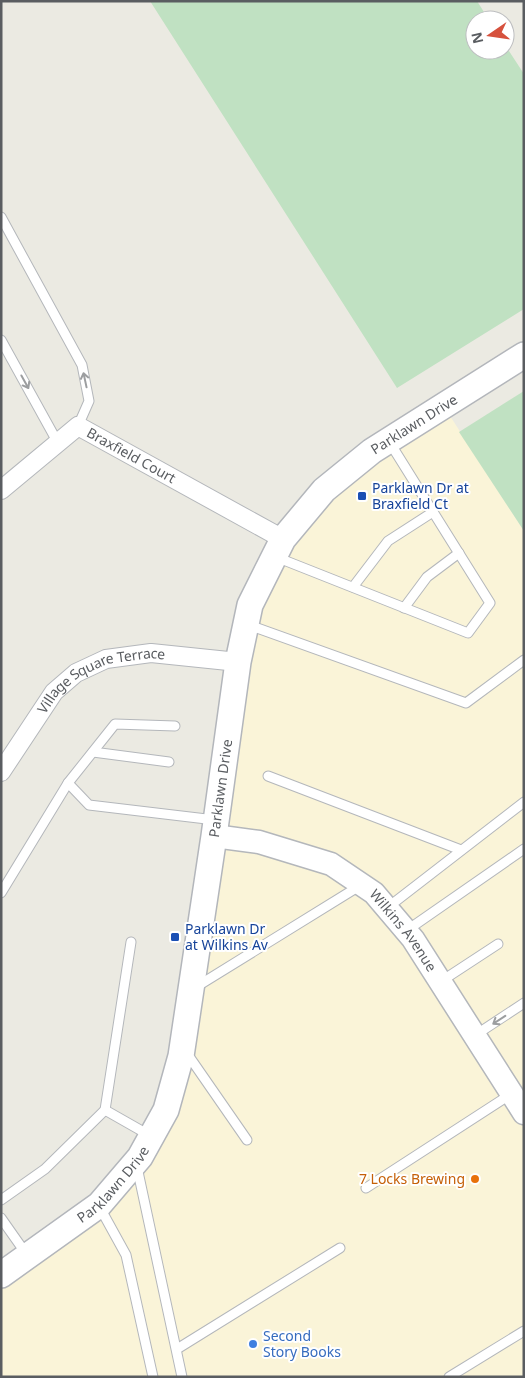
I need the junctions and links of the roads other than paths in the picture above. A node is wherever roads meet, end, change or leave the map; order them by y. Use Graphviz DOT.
graph roads {
  1 [pos="1,217"];
  2 [pos="1,340"];
  3 [pos="524,355"];
  4 [pos="78,426"];
  5 [pos="388,440"];
  6 [pos="58,443"];
  7 [pos="1,490"];
  8 [pos="433,512"];
  9 [pos="278,547"];
  10 [pos="459,554"];
  11 [pos="353,587"];
  12 [pos="404,608"];
  13 [pos="246,624"];
  14 [pos="524,660"];
  15 [pos="238,662"];
  16 [pos="175,726"];
  17 [pos="93,752"];
  18 [pos="169,762"];
  19 [pos="1,772"];
  20 [pos="268,776"];
  21 [pos="68,783"];
  22 [pos="524,802"];
  23 [pos="215,828"];
  24 [pos="461,850"];
  25 [pos="522,854"];
  26 [pos="362,885"];
  27 [pos="1,893"];
  28 [pos="386,908"];
  29 [pos="406,931"];
  30 [pos="131,942"];
  31 [pos="498,944"];
  32 [pos="440,982"];
  33 [pos="191,990"];
  34 [pos="524,1003"];
  35 [pos="474,1036"];
  36 [pos="182,1047"];
  37 [pos="511,1094"];
  38 [pos="105,1110"];
  39 [pos="524,1113"];
  40 [pos="152,1137"];
  41 [pos="247,1140"];
  42 [pos="136,1162"];
  43 [pos="366,1188"];
  44 [pos="1,1200"];
  45 [pos="99,1206"];
  46 [pos="1,1218"];
  47 [pos="340,1248"];
  48 [pos="28,1256"];
  49 [pos="1,1275"];
  50 [pos="524,1331"];
  51 [pos="176,1350"];
  52 [pos="152,1377"];
  53 [pos="182,1377"];
  54 [pos="449,1377"];
  4 -- 1 [label="lane, Braxfield Court, one-way"];
  2 -- 6 [label="lane, one-way"];
  3 -- 5 [label="main road, Parklawn Drive"];
  4 -- 6 [label="street"];
  4 -- 9 [label="street, Braxfield Court"];
  5 -- 8 [label="lane"];
  5 -- 9 [label="main road, Parklawn Drive"];
  6 -- 7 [label="street"];
  8 -- 10 [label="lane"];
  8 -- 11 [label="lane"];
  9 -- 11 [label="lane"];
  9 -- 13 [label="main road, Parklawn Drive"];
  10 -- 12 [label="lane"];
  10 -- 12 [label="lane"];
  11 -- 12 [label="lane"];
  13 -- 14 [label="lane"];
  13 -- 15 [label="main road, Parklawn Drive"];
  15 -- 19 [label="street, Village Square Terrace"];
  15 -- 23 [label="main road, Parklawn Drive"];
  16 -- 17 [label="lane"];
  17 -- 18 [label="lane"];
  17 -- 21 [label="lane"];
  20 -- 24 [label="lane"];
  21 -- 23 [label="lane"];
  21 -- 27 [label="lane"];
  22 -- 24 [label="lane"];
  23 -- 26 [label="street, Wilkins Avenue"];
  23 -- 33 [label="main road, Parklawn Drive"];
  24 -- 28 [label="lane"];
  25 -- 29 [label="lane"];
  26 -- 28 [label="street, Wilkins Avenue"];
  26 -- 33 [label="lane"];
  28 -- 29 [label="street, Wilkins Avenue"];
  29 -- 32 [label="street, Wilkins Avenue"];
  30 -- 38 [label="lane"];
  31 -- 32 [label="lane"];
  32 -- 35 [label="street, Wilkins Avenue"];
  33 -- 36 [label="main road, Parklawn Drive"];
  34 -- 35 [label="lane, one-way"];
  35 -- 37 [label="street, Wilkins Avenue"];
  36 -- 40 [label="main road, Parklawn Drive"];
  36 -- 41 [label="lane"];
  37 -- 39 [label="street, Wilkins Avenue"];
  37 -- 43 [label="lane"];
  38 -- 40 [label="lane"];
  38 -- 44 [label="lane"];
  40 -- 42 [label="main road, Parklawn Drive"];
  42 -- 45 [label="main road, Parklawn Drive"];
  42 -- 51 [label="lane"];
  45 -- 48 [label="main road, Parklawn Drive"];
  45 -- 52 [label="lane"];
  46 -- 48 [label="lane"];
  47 -- 51 [label="lane"];
  48 -- 49 [label="main road, Parklawn Drive"];
  50 -- 54 [label="lane"];
  51 -- 53 [label="lane"];
}
